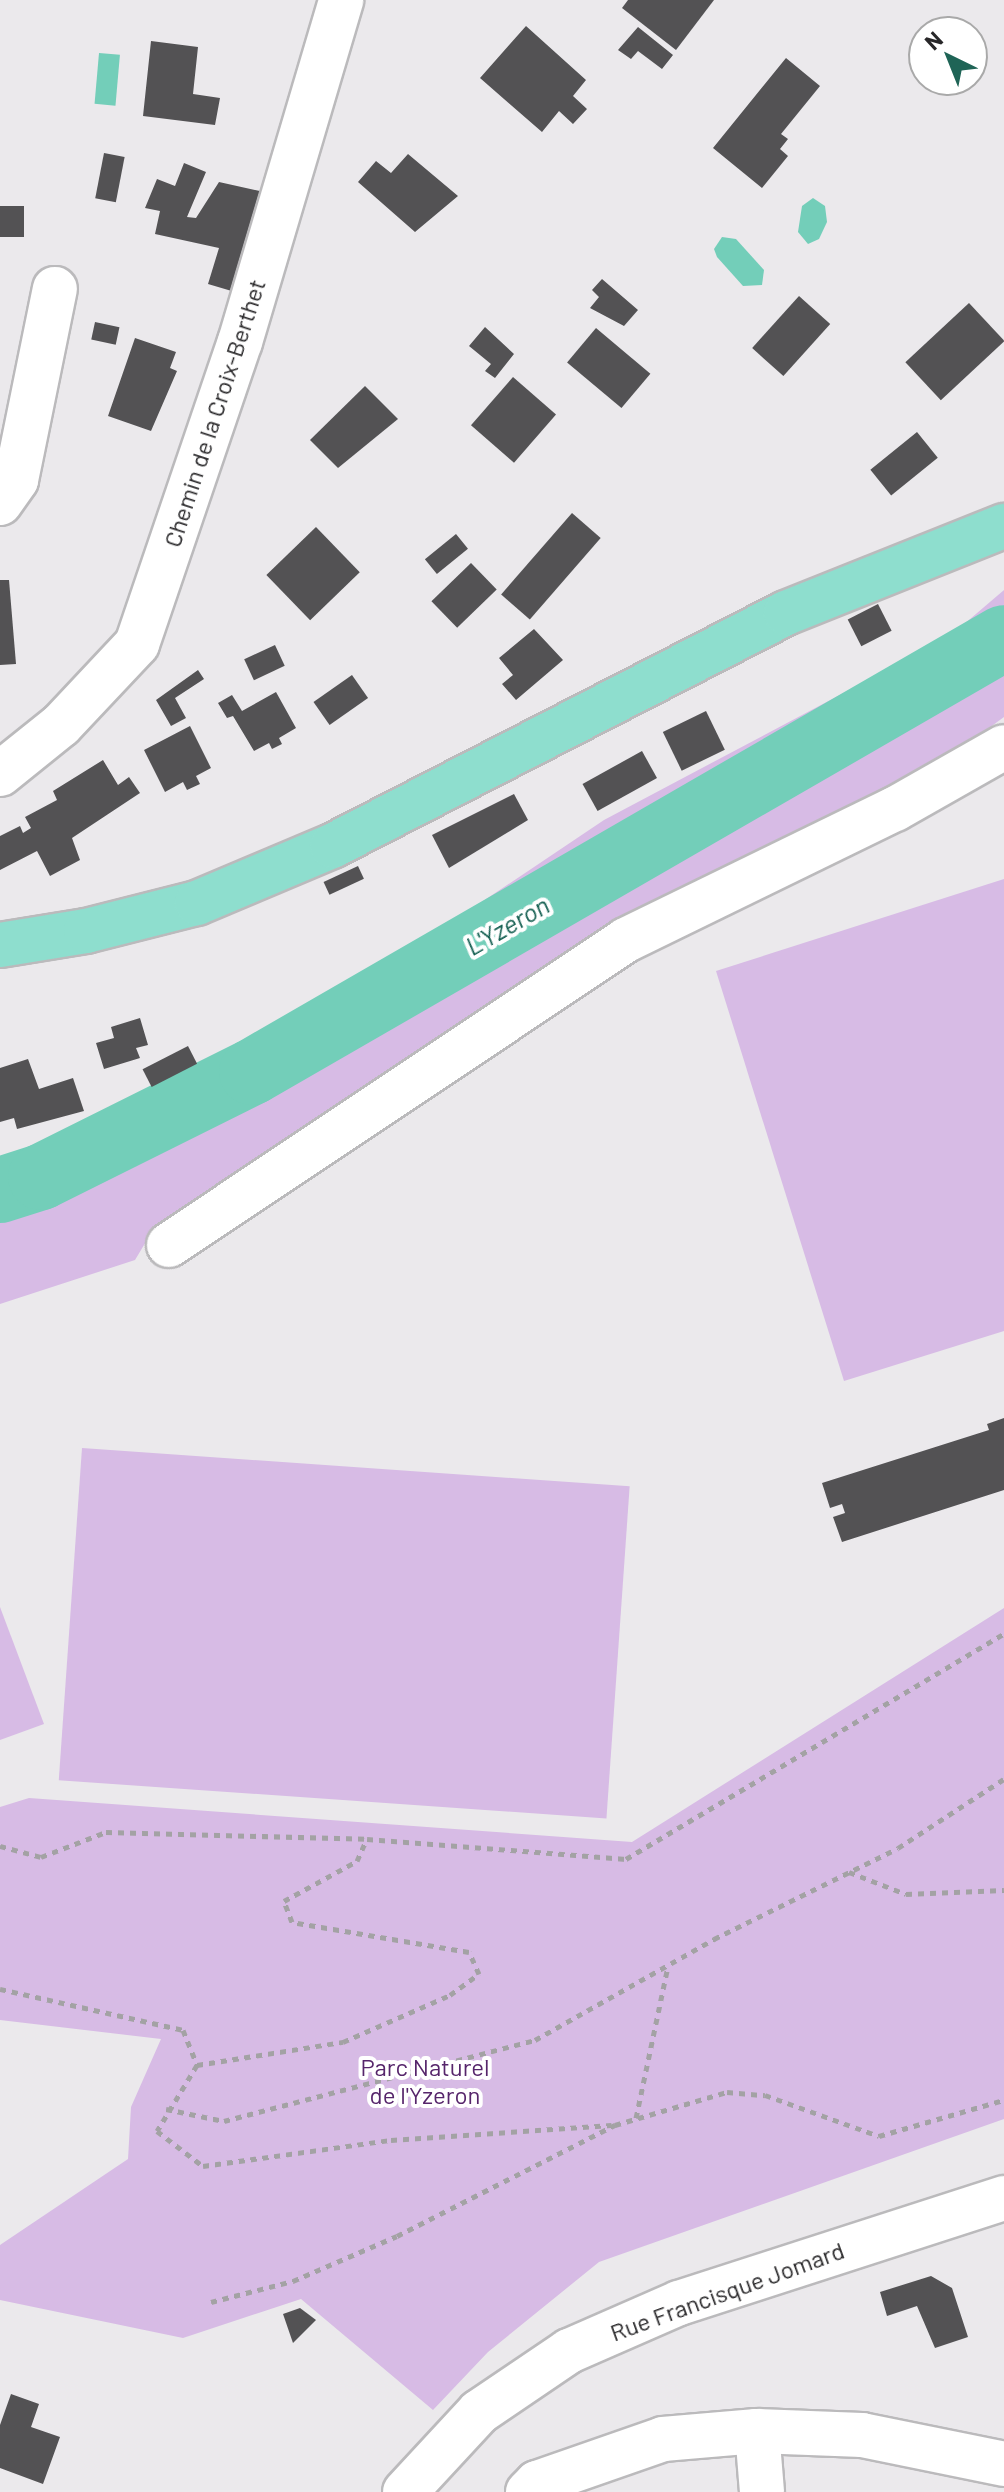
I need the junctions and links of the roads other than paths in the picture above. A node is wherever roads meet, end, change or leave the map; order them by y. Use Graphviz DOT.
graph roads {
  1 [pos="341,0"];
  2 [pos="55,289"];
  3 [pos="0,503"];
  4 [pos="1004,526"];
  5 [pos="1004,747"];
  6 [pos="0,774"];
  7 [pos="0,945"];
  8 [pos="169,1245"];
  9 [pos="1004,2198"];
  10 [pos="757,2431"];
  11 [pos="1004,2464"];
  12 [pos="405,2492"];
  13 [pos="528,2492"];
  14 [pos="762,2492"];
  1 -- 6 [label="street, Chemin de la Croix-Berthet"];
  2 -- 3 [label="street"];
  4 -- 7 [label="main road"];
  5 -- 8 [label="street"];
  9 -- 12 [label="street, Rue Francisque Jomard"];
  10 -- 11 [label="street"];
  10 -- 13 [label="street"];
  10 -- 14 [label="street"];
}
